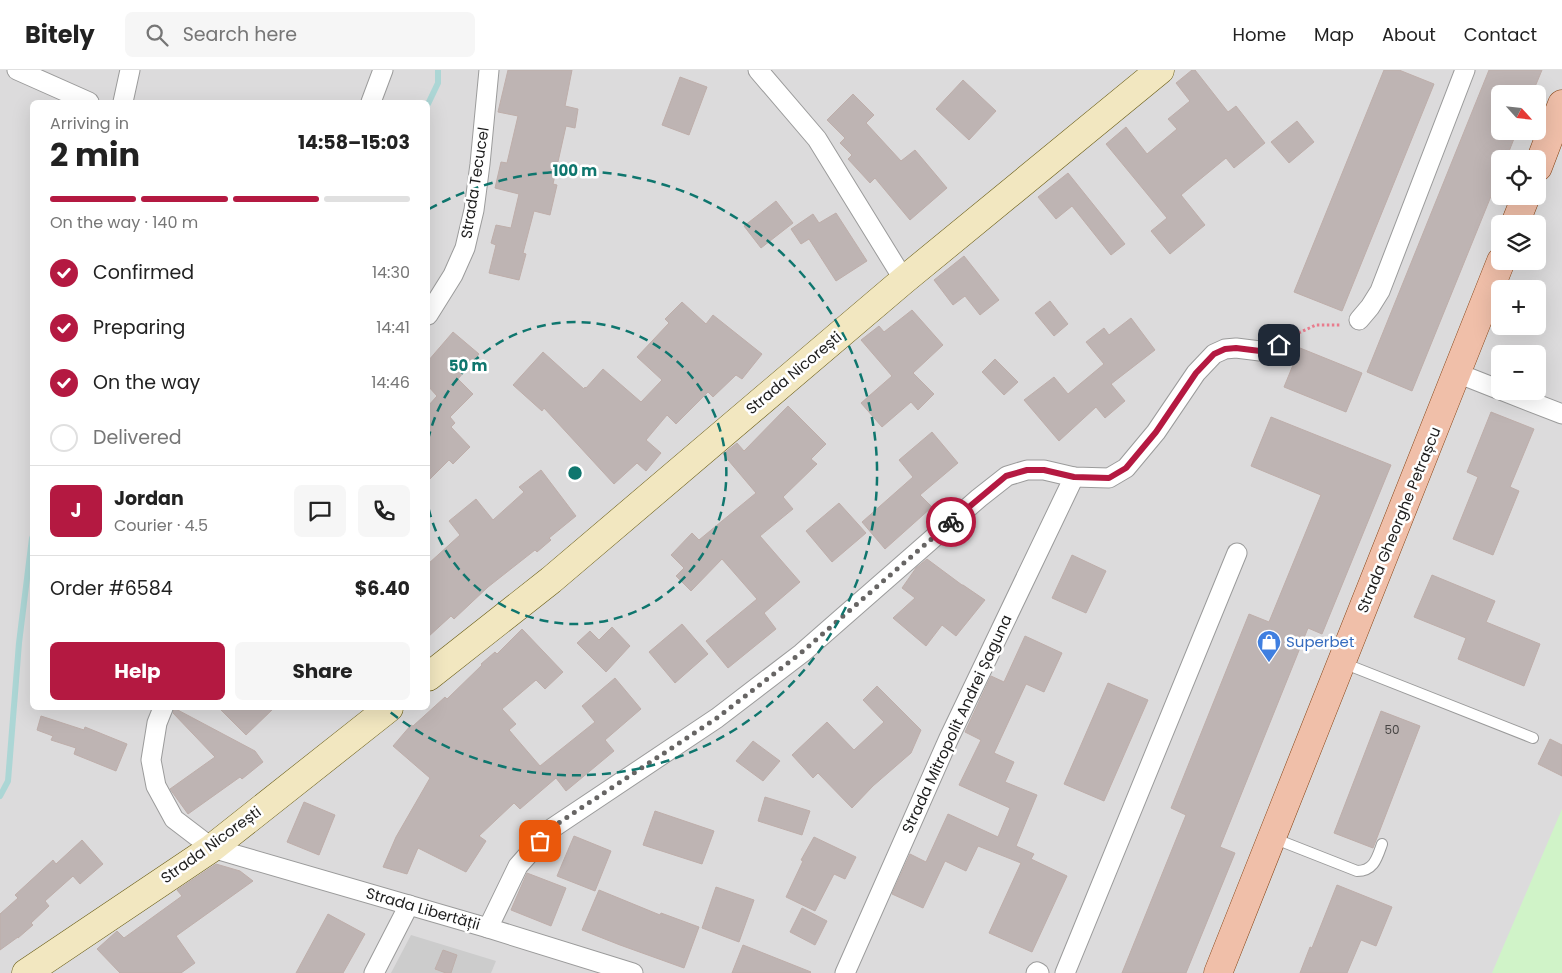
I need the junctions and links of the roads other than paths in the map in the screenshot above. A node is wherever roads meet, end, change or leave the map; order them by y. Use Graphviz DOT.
graph roads {
  1 [pos="17,70"];
  2 [pos="130,70"];
  3 [pos="383,70"];
  4 [pos="489,70"];
  5 [pos="758,70"];
  6 [pos="1160,70"];
  7 [pos="1465,70"];
  8 [pos="84,100"];
  9 [pos="123,100"];
  10 [pos="371,100"];
  11 [pos="1562,104"];
  12 [pos="1544,150"];
  13 [pos="1497,270"];
  14 [pos="904,280"];
  15 [pos="430,313"];
  16 [pos="1358,320"];
  17 [pos="1279,345"];
  18 [pos="1457,373"];
  19 [pos="1491,387"];
  20 [pos="1525,400"];
  21 [pos="1562,414"];
  22 [pos="1074,477"];
  23 [pos="1238,553"];
  24 [pos="1342,663"];
  25 [pos="430,675"];
  26 [pos="162,710"];
  27 [pos="386,710"];
  28 [pos="1533,738"];
  29 [pos="1272,838"];
  30 [pos="1382,844"];
  31 [pos="212,848"];
  32 [pos="409,905"];
  33 [pos="488,928"];
  34 [pos="26,973"];
  35 [pos="374,973"];
  36 [pos="633,973"];
  37 [pos="845,973"];
  38 [pos="1064,973"];
  39 [pos="1218,973"];
  1 -- 8 [label="street"];
  2 -- 9 [label="street"];
  3 -- 10 [label="street"];
  4 -- 15 [label="street, Strada Tecucel"];
  5 -- 14 [label="street"];
  6 -- 14 [label="main road, Strada Nicorești"];
  7 -- 16 [label="street"];
  11 -- 12 [label="main road"];
  13 -- 18 [label="main road, Strada Gheorghe Petrașcu"];
  14 -- 25 [label="main road, Strada Nicorești"];
  17 -- 22 [label="street"];
  18 -- 19 [label="street"];
  18 -- 24 [label="main road, Strada Gheorghe Petrașcu"];
  20 -- 21 [label="street"];
  22 -- 33 [label="street"];
  22 -- 37 [label="street, Strada Mitropolit Andrei Șaguna"];
  23 -- 38 [label="street"];
  24 -- 28 [label="lane"];
  24 -- 29 [label="main road, Strada Gheorghe Petrașcu"];
  26 -- 31 [label="street"];
  27 -- 31 [label="main road, Strada Nicorești"];
  29 -- 30 [label="lane"];
  29 -- 39 [label="main road, Strada Gheorghe Petrașcu"];
  31 -- 32 [label="street, Strada Libertății"];
  31 -- 34 [label="main road, Strada Nicorești"];
  32 -- 33 [label="street, Strada Libertății"];
  32 -- 35 [label="street"];
  33 -- 36 [label="street, Strada Libertății"];
}
